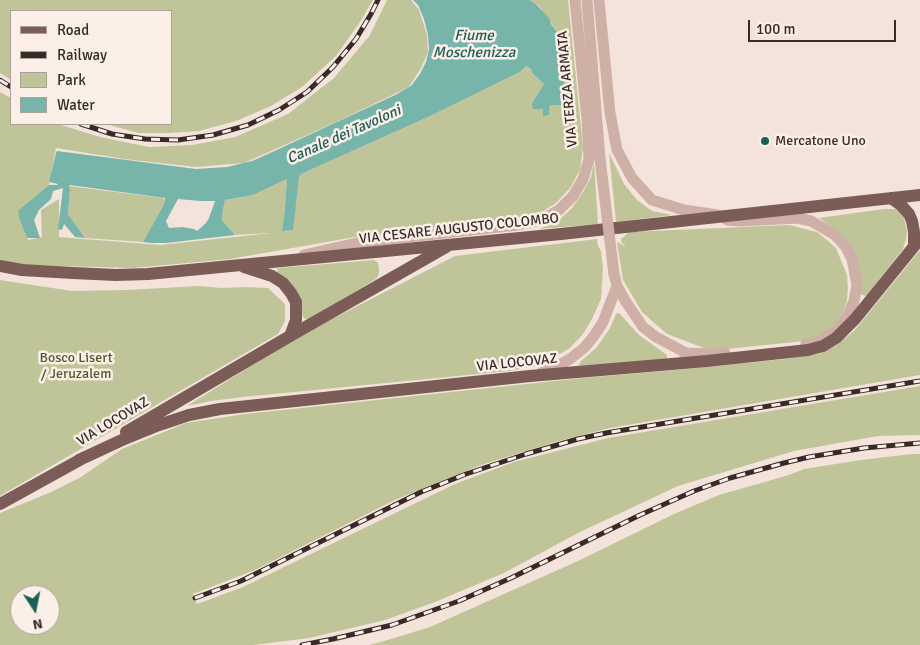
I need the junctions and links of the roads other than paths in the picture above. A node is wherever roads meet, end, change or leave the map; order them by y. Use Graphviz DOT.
graph roads {
  1 [pos="575,0"];
  2 [pos="587,0"];
  3 [pos="600,0"];
  4 [pos="920,195"];
  5 [pos="890,198"];
  6 [pos="724,216"];
  7 [pos="704,218"];
  8 [pos="917,242"];
  9 [pos="450,245"];
  10 [pos="278,261"];
  11 [pos="237,265"];
  12 [pos="0,266"];
  13 [pos="617,286"];
  14 [pos="290,336"];
  15 [pos="684,353"];
  16 [pos="707,362"];
  17 [pos="530,376"];
  18 [pos="79,460"];
  19 [pos="0,504"];
  1 -- 10 [label="street, VIA TERZA ARMATA"];
  2 -- 13 [label="street, VIA TERZA ARMATA, bridge"];
  3 -- 6 [label="street"];
  4 -- 5 [label="main road, VIA CESARE AUGUSTO COLOMBO"];
  5 -- 6 [label="main road, VIA CESARE AUGUSTO COLOMBO"];
  5 -- 8 [label="main road"];
  6 -- 7 [label="main road, VIA CESARE AUGUSTO COLOMBO"];
  7 -- 9 [label="main road, VIA CESARE AUGUSTO COLOMBO"];
  7 -- 15 [label="street"];
  8 -- 16 [label="main road, VIA LOCOVAZ"];
  9 -- 10 [label="main road, VIA CESARE AUGUSTO COLOMBO"];
  9 -- 14 [label="main road, VIA LOCOVAZ"];
  10 -- 11 [label="main road, VIA CESARE AUGUSTO COLOMBO"];
  11 -- 12 [label="main road, VIA CESARE AUGUSTO COLOMBO"];
  11 -- 14 [label="main road"];
  13 -- 15 [label="street, VIA TERZA ARMATA"];
  13 -- 17 [label="street"];
  14 -- 18 [label="main road, VIA LOCOVAZ"];
  15 -- 16 [label="street, VIA TERZA ARMATA"];
  16 -- 17 [label="main road, VIA LOCOVAZ"];
  17 -- 18 [label="main road, VIA LOCOVAZ"];
  18 -- 19 [label="main road, VIA LOCOVAZ"];
}
